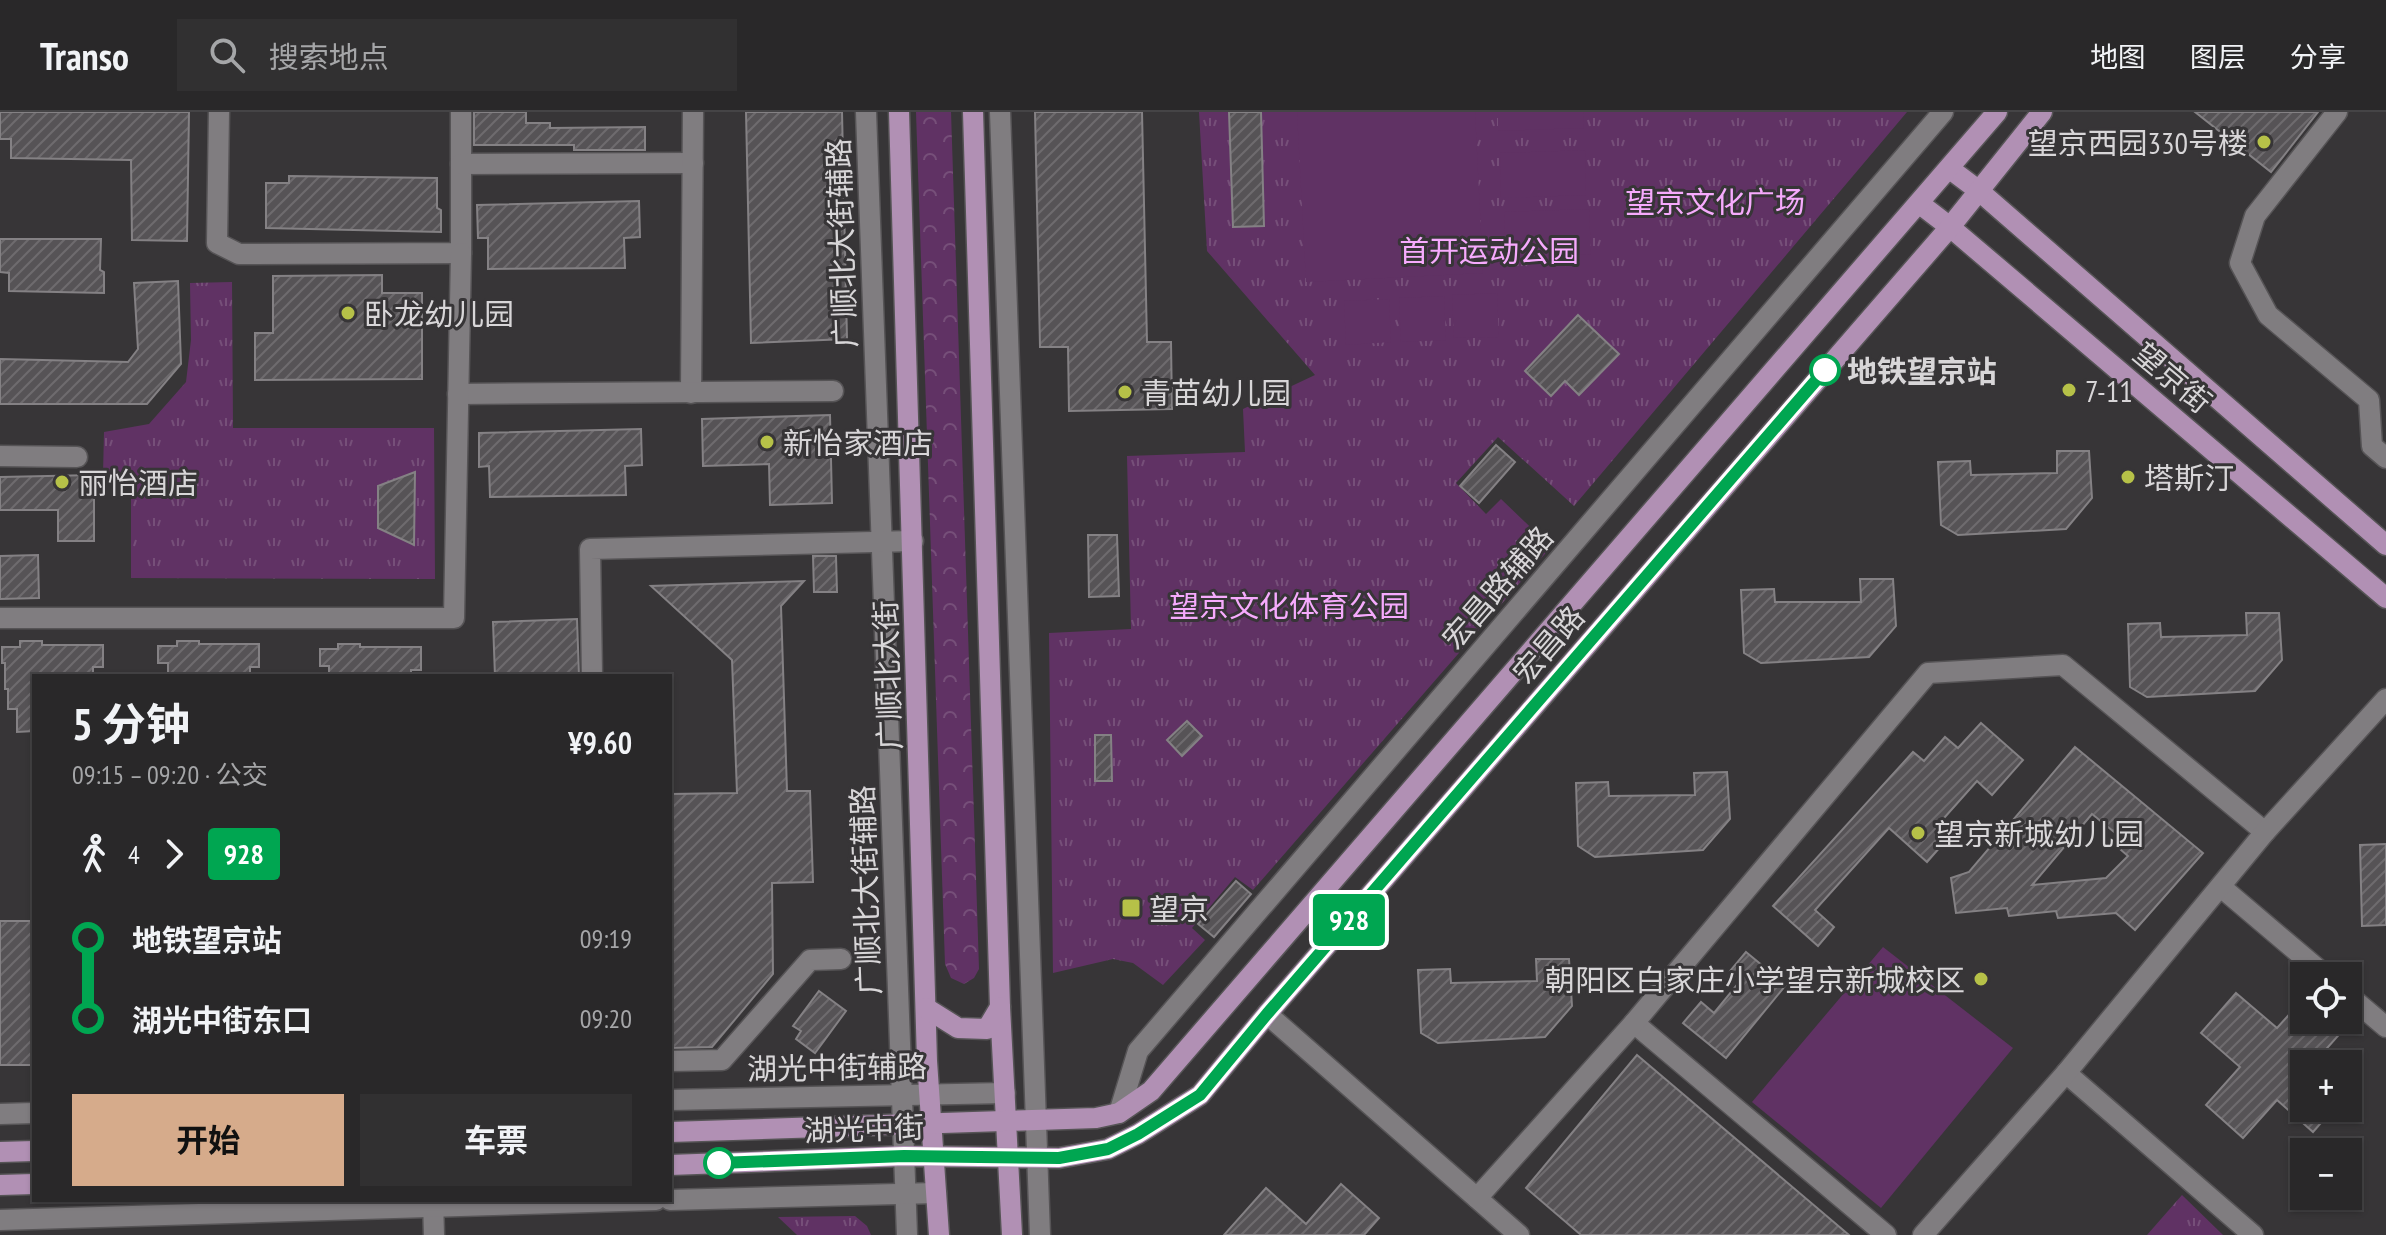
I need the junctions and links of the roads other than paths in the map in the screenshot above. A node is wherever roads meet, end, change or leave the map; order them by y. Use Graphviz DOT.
graph roads {
  1 [pos="219,112"];
  2 [pos="461,112"];
  3 [pos="693,112"];
  4 [pos="866,112"];
  5 [pos="899,112"];
  6 [pos="973,112"];
  7 [pos="1000,112"];
  8 [pos="1943,112"];
  9 [pos="1997,112"];
  10 [pos="2042,112"];
  11 [pos="2337,112"];
  12 [pos="693,163"];
  13 [pos="461,164"];
  14 [pos="1950,169"];
  15 [pos="1978,190"];
  16 [pos="1920,204"];
  17 [pos="1950,227"];
  18 [pos="461,253"];
  19 [pos="833,391"];
  20 [pos="691,393"];
  21 [pos="458,394"];
  22 [pos="0,456"];
  23 [pos="77,457"];
  24 [pos="2386,458"];
  25 [pos="882,541"];
  26 [pos="913,541"];
  27 [pos="2386,545"];
  28 [pos="2386,598"];
  29 [pos="0,618"];
  30 [pos="592,674"];
  31 [pos="2386,699"];
  32 [pos="2265,832"];
  33 [pos="2221,887"];
  34 [pos="841,959"];
  35 [pos="2309,962"];
  36 [pos="1000,1007"];
  37 [pos="2362,1007"];
  38 [pos="926,1008"];
  39 [pos="1267,1014"];
  40 [pos="1634,1023"];
  41 [pos="2386,1027"];
  42 [pos="672,1061"];
  43 [pos="2066,1073"];
  44 [pos="1005,1093"];
  45 [pos="903,1095"];
  46 [pos="928,1095"];
  47 [pos="672,1100"];
  48 [pos="32,1113"];
  49 [pos="1119,1113"];
  50 [pos="0,1114"];
  51 [pos="1035,1121"];
  52 [pos="1007,1123"];
  53 [pos="904,1125"];
  54 [pos="931,1125"];
  55 [pos="672,1132"];
  56 [pos="32,1151"];
  57 [pos="0,1152"];
  58 [pos="904,1156"];
  59 [pos="932,1156"];
  60 [pos="1010,1158"];
  61 [pos="1037,1158"];
  62 [pos="1059,1158"];
  63 [pos="672,1165"];
  64 [pos="32,1184"];
  65 [pos="0,1185"];
  66 [pos="936,1193"];
  67 [pos="906,1194"];
  68 [pos="1477,1198"];
  69 [pos="672,1200"];
  70 [pos="507,1202"];
  71 [pos="433,1203"];
  72 [pos="0,1220"];
  73 [pos="434,1235"];
  74 [pos="907,1235"];
  75 [pos="939,1235"];
  76 [pos="1012,1235"];
  77 [pos="1040,1235"];
  78 [pos="1519,1235"];
  79 [pos="1886,1235"];
  80 [pos="1923,1235"];
  81 [pos="2253,1235"];
  1 -- 18 [label="street"];
  2 -- 13 [label="street"];
  3 -- 12 [label="street"];
  4 -- 25 [label="street, 广顺北大街辅路"];
  5 -- 26 [label="main road, 广顺北大街"];
  6 -- 36 [label="main road"];
  7 -- 51 [label="street"];
  8 -- 49 [label="street, 宏昌路辅路"];
  9 -- 14 [label="main road, 宏昌路"];
  10 -- 15 [label="main road, 宏昌路"];
  11 -- 24 [label="street"];
  12 -- 13 [label="street"];
  12 -- 20 [label="street"];
  13 -- 18 [label="street"];
  14 -- 15 [label="main road, 望京街"];
  14 -- 16 [label="main road, 宏昌路"];
  15 -- 17 [label="main road, 宏昌路"];
  15 -- 27 [label="main road, 望京街"];
  16 -- 17 [label="main road, 望京街"];
  16 -- 49 [label="main road, 宏昌路"];
  17 -- 28 [label="main road, 望京街"];
  17 -- 39 [label="main road, 宏昌路"];
  18 -- 21 [label="street"];
  19 -- 20 [label="street"];
  20 -- 21 [label="street"];
  21 -- 29 [label="street"];
  22 -- 23 [label="street"];
  25 -- 26 [label="street"];
  25 -- 30 [label="street"];
  25 -- 45 [label="street, 广顺北大街辅路"];
  26 -- 38 [label="main road, 广顺北大街"];
  31 -- 32 [label="street"];
  32 -- 33 [label="street"];
  32 -- 40 [label="street"];
  33 -- 35 [label="street"];
  33 -- 43 [label="street"];
  34 -- 42 [label="street"];
  36 -- 38 [label="main road"];
  36 -- 44 [label="main road"];
  37 -- 41 [label="street"];
  38 -- 46 [label="main road, 广顺北大街"];
  39 -- 62 [label="main road, 宏昌路"];
  39 -- 68 [label="street"];
  40 -- 68 [label="street"];
  40 -- 79 [label="street"];
  43 -- 80 [label="street"];
  43 -- 81 [label="street"];
  44 -- 46 [label="street, 湖光中街辅路"];
  44 -- 52 [label="main road"];
  45 -- 46 [label="street, 湖光中街辅路"];
  45 -- 47 [label="street, 湖光中街辅路"];
  45 -- 53 [label="street, 广顺北大街辅路"];
  46 -- 54 [label="main road, 广顺北大街"];
  48 -- 50 [label="street"];
  49 -- 51 [label="main road, 宏昌路"];
  51 -- 52 [label="main road, 宏昌路"];
  51 -- 61 [label="street"];
  52 -- 54 [label="main road, 湖光中街"];
  52 -- 60 [label="main road"];
  53 -- 54 [label="main road, 湖光中街"];
  53 -- 55 [label="main road, 湖光中街"];
  53 -- 58 [label="street, 广顺北大街辅路"];
  54 -- 59 [label="main road, 广顺北大街"];
  56 -- 57 [label="main road"];
  58 -- 59 [label="main road, 湖光中街"];
  58 -- 63 [label="main road, 湖光中街"];
  58 -- 67 [label="street, 广顺北大街辅路"];
  59 -- 60 [label="main road, 湖光中街"];
  59 -- 66 [label="main road, 广顺北大街"];
  60 -- 61 [label="main road, 湖光中街"];
  60 -- 76 [label="main road"];
  61 -- 62 [label="main road, 湖光中街"];
  61 -- 77 [label="street"];
  64 -- 65 [label="main road"];
  66 -- 67 [label="street"];
  66 -- 75 [label="main road, 广顺北大街"];
  67 -- 69 [label="street"];
  67 -- 74 [label="street, 广顺北大街辅路"];
  68 -- 78 [label="street"];
  70 -- 71 [label="street"];
  71 -- 72 [label="street"];
  71 -- 73 [label="street"];
}
